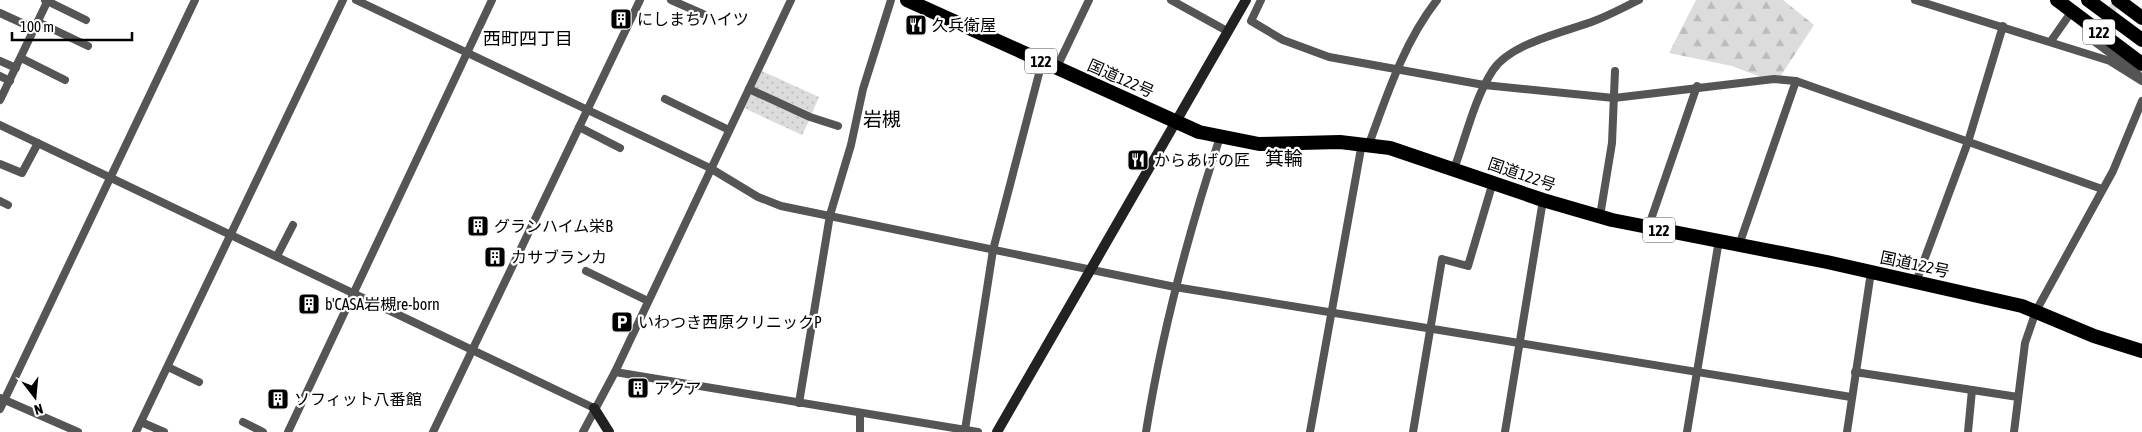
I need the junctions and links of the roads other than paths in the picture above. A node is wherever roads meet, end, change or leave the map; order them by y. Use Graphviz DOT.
graph roads {
  1 [pos="47,0"];
  2 [pos="195,0"];
  3 [pos="343,0"];
  4 [pos="356,0"];
  5 [pos="492,0"];
  6 [pos="640,0"];
  7 [pos="671,0"];
  8 [pos="791,0"];
  9 [pos="891,0"];
  10 [pos="907,0"];
  11 [pos="1089,0"];
  12 [pos="1171,0"];
  13 [pos="1246,0"];
  14 [pos="1261,0"];
  15 [pos="1437,0"];
  16 [pos="1639,0"];
  17 [pos="1915,0"];
  18 [pos="2057,0"];
  19 [pos="2088,0"];
  20 [pos="2118,0"];
  21 [pos="2072,11"];
  22 [pos="0,13"];
  23 [pos="703,14"];
  24 [pos="2142,18"];
  25 [pos="86,20"];
  26 [pos="36,25"];
  27 [pos="2003,26"];
  28 [pos="1227,31"];
  29 [pos="2094,36"];
  30 [pos="2142,40"];
  31 [pos="2051,41"];
  32 [pos="88,46"];
  33 [pos="467,52"];
  34 [pos="21,58"];
  35 [pos="0,61"];
  36 [pos="1042,62"];
  37 [pos="2142,64"];
  38 [pos="16,68"];
  39 [pos="1056,68"];
  40 [pos="1397,69"];
  41 [pos="1616,71"];
  42 [pos="0,76"];
  43 [pos="65,80"];
  44 [pos="10,81"];
  45 [pos="1796,81"];
  46 [pos="2142,81"];
  47 [pos="1484,85"];
  48 [pos="1697,86"];
  49 [pos="749,89"];
  50 [pos="1614,98"];
  51 [pos="665,99"];
  52 [pos="0,100"];
  53 [pos="2142,101"];
  54 [pos="589,110"];
  55 [pos="1176,122"];
  56 [pos="0,125"];
  57 [pos="838,126"];
  58 [pos="579,127"];
  59 [pos="729,130"];
  60 [pos="1220,138"];
  61 [pos="1968,142"];
  62 [pos="38,143"];
  63 [pos="1366,144"];
  64 [pos="620,148"];
  65 [pos="0,164"];
  66 [pos="710,168"];
  67 [pos="1454,170"];
  68 [pos="111,176"];
  69 [pos="1493,182"];
  70 [pos="2102,189"];
  71 [pos="1543,200"];
  72 [pos="830,215"];
  73 [pos="1600,216"];
  74 [pos="293,225"];
  75 [pos="1648,228"];
  76 [pos="232,234"];
  77 [pos="1718,240"];
  78 [pos="1739,245"];
  79 [pos="993,250"];
  80 [pos="277,256"];
  81 [pos="1091,269"];
  82 [pos="586,271"];
  83 [pos="1870,272"];
  84 [pos="1916,282"];
  85 [pos="1175,287"];
  86 [pos="354,292"];
  87 [pos="648,301"];
  88 [pos="2036,311"];
  89 [pos="1331,313"];
  90 [pos="1430,329"];
  91 [pos="1520,344"];
  92 [pos="474,350"];
  93 [pos="2142,351"];
  94 [pos="168,367"];
  95 [pos="615,372"];
  96 [pos="1696,372"];
  97 [pos="1855,372"];
  98 [pos="199,382"];
  99 [pos="1972,390"];
  100 [pos="1851,397"];
  101 [pos="2018,397"];
  102 [pos="2,398"];
  103 [pos="799,403"];
  104 [pos="594,408"];
  105 [pos="0,409"];
  106 [pos="860,413"];
  107 [pos="141,422"];
  108 [pos="243,422"];
  109 [pos="941,429"];
  110 [pos="965,430"];
  111 [pos="78,432"];
  112 [pos="136,432"];
  113 [pos="164,432"];
  114 [pos="264,432"];
  115 [pos="288,432"];
  116 [pos="433,432"];
  117 [pos="583,432"];
  118 [pos="610,432"];
  119 [pos="860,432"];
  120 [pos="978,432"];
  121 [pos="997,432"];
  122 [pos="1146,432"];
  123 [pos="1310,432"];
  124 [pos="1413,432"];
  125 [pos="1505,432"];
  126 [pos="1687,432"];
  127 [pos="1847,432"];
  128 [pos="1968,432"];
  129 [pos="2014,432"];
  1 -- 25 [label="street"];
  1 -- 26 [label="street"];
  2 -- 68 [label="street"];
  3 -- 76 [label="street"];
  4 -- 33 [label="street"];
  5 -- 33 [label="street"];
  6 -- 54 [label="street"];
  7 -- 23 [label="street"];
  8 -- 49 [label="street"];
  9 -- 72 [label="street"];
  10 -- 36 [label="highway, 国道122号 / 122"];
  11 -- 39 [label="street"];
  12 -- 28 [label="street"];
  13 -- 28 [label="street"];
  14 -- 40 [label="street"];
  15 -- 40 [label="street"];
  16 -- 47 [label="street"];
  17 -- 27 [label="street"];
  18 -- 21 [label="highway, 122"];
  19 -- 30 [label="highway"];
  20 -- 24 [label="highway"];
  21 -- 31 [label="street"];
  21 -- 37 [label="highway, 122"];
  22 -- 26 [label="street"];
  26 -- 32 [label="street"];
  26 -- 34 [label="street"];
  27 -- 31 [label="street"];
  27 -- 61 [label="street"];
  28 -- 55 [label="street"];
  29 -- 46 [label="street"];
  31 -- 46 [label="street"];
  33 -- 54 [label="street"];
  33 -- 86 [label="street"];
  34 -- 38 [label="street"];
  34 -- 43 [label="street"];
  35 -- 38 [label="street"];
  36 -- 39 [label="highway, 国道122号 / 122"];
  36 -- 79 [label="street"];
  38 -- 44 [label="street"];
  39 -- 55 [label="highway, 国道122号 / 122"];
  40 -- 47 [label="street"];
  40 -- 63 [label="street"];
  41 -- 50 [label="street"];
  42 -- 44 [label="street"];
  44 -- 52 [label="street"];
  45 -- 48 [label="street"];
  45 -- 61 [label="street"];
  45 -- 78 [label="street"];
  47 -- 50 [label="street"];
  47 -- 67 [label="street"];
  48 -- 50 [label="street"];
  48 -- 75 [label="street"];
  49 -- 57 [label="street"];
  49 -- 59 [label="street"];
  50 -- 73 [label="street"];
  51 -- 59 [label="street"];
  53 -- 70 [label="street"];
  54 -- 58 [label="street"];
  54 -- 66 [label="street"];
  55 -- 60 [label="highway, 国道122号 / 122"];
  55 -- 81 [label="street"];
  56 -- 62 [label="street"];
  58 -- 64 [label="street"];
  58 -- 92 [label="street"];
  59 -- 66 [label="street"];
  60 -- 63 [label="highway, 国道122号 / 122"];
  60 -- 85 [label="street"];
  61 -- 70 [label="street"];
  61 -- 84 [label="street"];
  62 -- 65 [label="street"];
  62 -- 68 [label="street"];
  63 -- 67 [label="highway, 国道122号 / 122"];
  63 -- 89 [label="street"];
  66 -- 72 [label="street"];
  66 -- 87 [label="street"];
  67 -- 69 [label="highway, 国道122号 / 122"];
  68 -- 76 [label="street"];
  68 -- 102 [label="street"];
  69 -- 71 [label="highway, 国道122号 / 122"];
  69 -- 90 [label="street"];
  70 -- 88 [label="street"];
  71 -- 73 [label="highway, 国道122号 / 122"];
  71 -- 91 [label="street"];
  72 -- 79 [label="street"];
  72 -- 103 [label="street"];
  73 -- 75 [label="highway, 国道122号 / 122"];
  74 -- 80 [label="street"];
  75 -- 77 [label="highway, 国道122号 / 122"];
  76 -- 80 [label="street"];
  76 -- 94 [label="street"];
  77 -- 78 [label="highway, 国道122号 / 122"];
  77 -- 96 [label="street"];
  78 -- 83 [label="highway, 国道122号 / 122"];
  79 -- 81 [label="street"];
  79 -- 110 [label="street"];
  80 -- 86 [label="street"];
  81 -- 85 [label="street"];
  81 -- 121 [label="street"];
  82 -- 87 [label="street"];
  83 -- 84 [label="highway, 国道122号 / 122"];
  83 -- 97 [label="street"];
  84 -- 88 [label="highway, 国道122号 / 122"];
  85 -- 89 [label="street"];
  85 -- 122 [label="street"];
  86 -- 92 [label="street"];
  86 -- 115 [label="street"];
  87 -- 95 [label="street"];
  88 -- 93 [label="highway, 国道122号 / 122"];
  88 -- 101 [label="street"];
  89 -- 90 [label="street"];
  89 -- 123 [label="street"];
  90 -- 91 [label="street"];
  90 -- 124 [label="street"];
  91 -- 96 [label="street"];
  91 -- 125 [label="street"];
  92 -- 104 [label="street"];
  92 -- 116 [label="street"];
  94 -- 98 [label="street"];
  94 -- 107 [label="street"];
  95 -- 103 [label="street"];
  95 -- 104 [label="street"];
  96 -- 100 [label="street"];
  96 -- 126 [label="street"];
  97 -- 99 [label="street"];
  97 -- 100 [label="street"];
  99 -- 101 [label="street"];
  99 -- 128 [label="street"];
  100 -- 127 [label="street"];
  101 -- 129 [label="street"];
  102 -- 105 [label="street"];
  102 -- 111 [label="street"];
  103 -- 106 [label="street"];
  104 -- 117 [label="street"];
  104 -- 118 [label="street"];
  106 -- 109 [label="street"];
  106 -- 119 [label="street"];
  107 -- 112 [label="street"];
  107 -- 113 [label="street"];
  108 -- 114 [label="street"];
  109 -- 110 [label="street"];
  110 -- 120 [label="street"];
}
